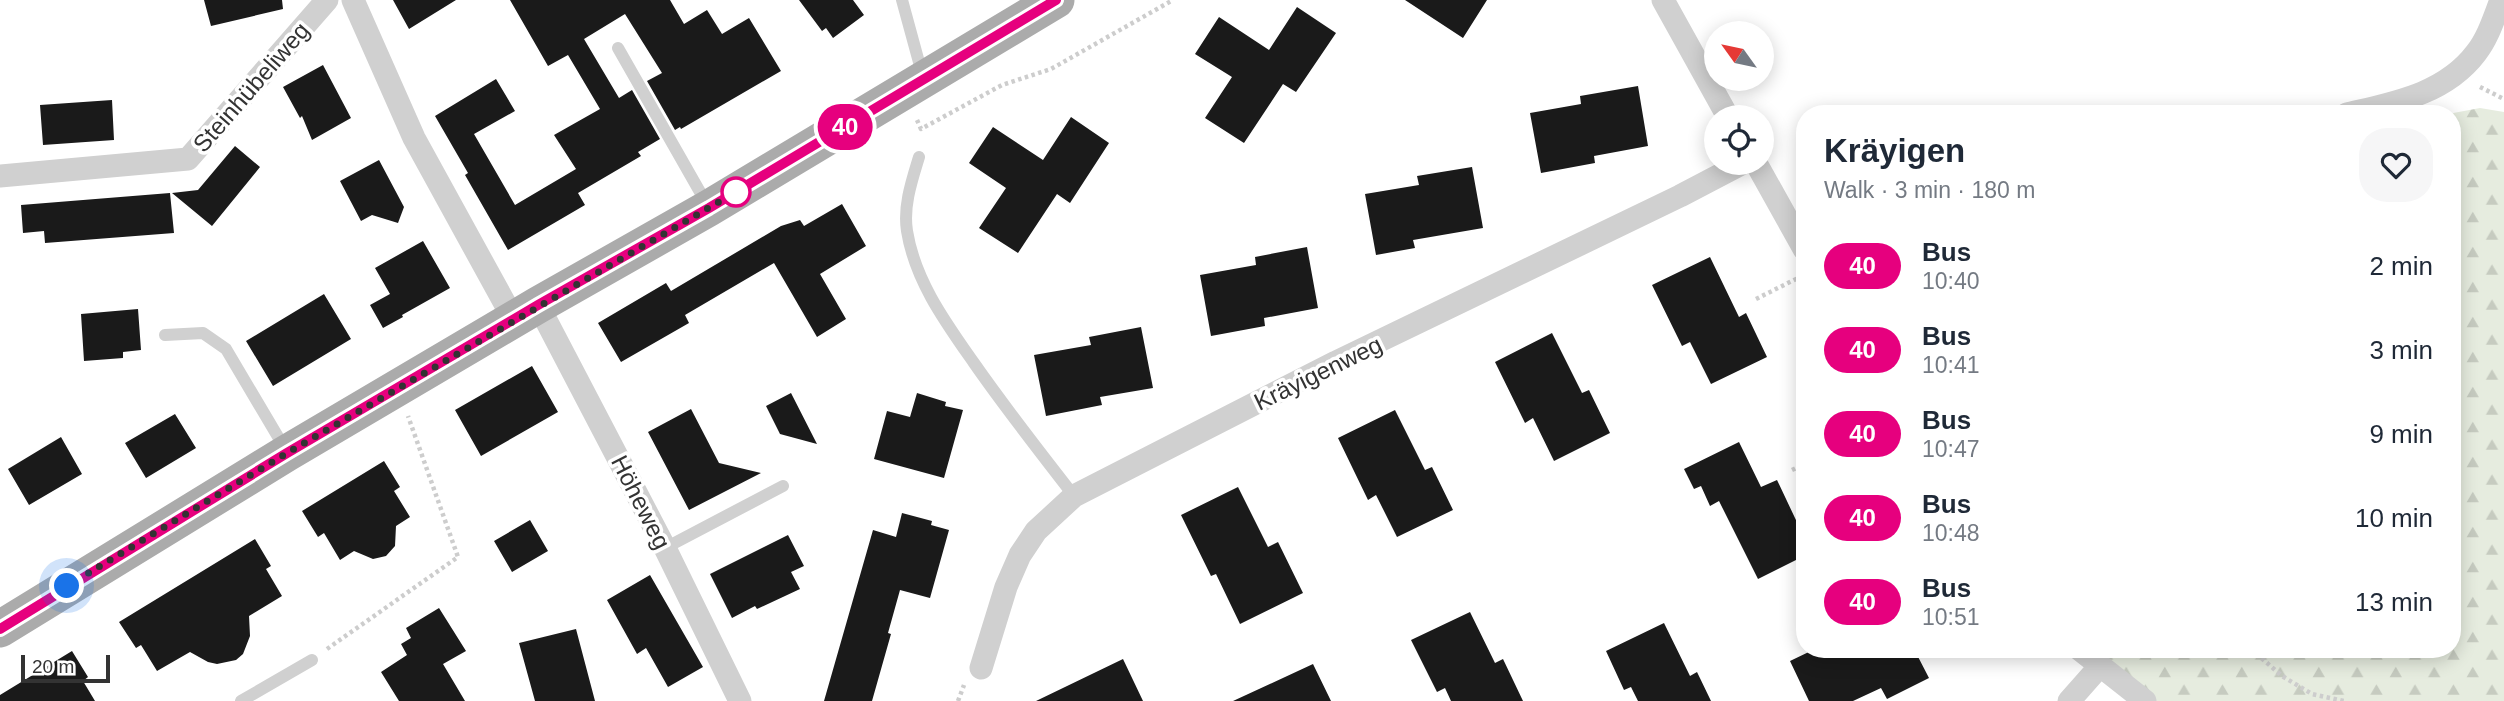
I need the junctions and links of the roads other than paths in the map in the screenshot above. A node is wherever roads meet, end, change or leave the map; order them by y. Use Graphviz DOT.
graph roads {
  1 [pos="327,0"];
  2 [pos="353,0"];
  3 [pos="902,0"];
  4 [pos="1056,0"];
  5 [pos="1663,0"];
  6 [pos="2501,0"];
  7 [pos="2497,31"];
  8 [pos="618,48"];
  9 [pos="914,86"];
  10 [pos="1721,105"];
  11 [pos="2385,105"];
  12 [pos="919,157"];
  13 [pos="1720,175"];
  14 [pos="1763,175"];
  15 [pos="0,176"];
  16 [pos="709,208"];
  17 [pos="1796,235"];
  18 [pos="526,312"];
  19 [pos="165,335"];
  20 [pos="287,453"];
  21 [pos="783,486"];
  22 [pos="1074,496"];
  23 [pos="665,548"];
  24 [pos="0,629"];
  25 [pos="2090,658"];
  26 [pos="312,660"];
  27 [pos="2100,666"];
  28 [pos="981,668"];
  29 [pos="241,701"];
  30 [pos="740,701"];
  31 [pos="2069,701"];
  32 [pos="2145,701"];
  1 -- 15 [label="street, Steinhübeliweg"];
  2 -- 18 [label="street"];
  3 -- 9 [label="lane"];
  4 -- 9 [label="main road"];
  5 -- 10 [label="street"];
  6 -- 7 [label="street"];
  7 -- 11 [label="street"];
  8 -- 16 [label="lane"];
  9 -- 16 [label="main road"];
  12 -- 22 [label="lane"];
  13 -- 22 [label="street, Kräyigenweg"];
  14 -- 17 [label="street"];
  16 -- 18 [label="main road"];
  18 -- 20 [label="main road"];
  18 -- 23 [label="street, Höheweg"];
  19 -- 20 [label="lane"];
  20 -- 24 [label="main road"];
  21 -- 23 [label="lane"];
  22 -- 28 [label="street, Kräyigenweg"];
  23 -- 30 [label="street, Höheweg"];
  25 -- 27 [label="street"];
  26 -- 29 [label="lane"];
  27 -- 31 [label="street"];
  27 -- 32 [label="street"];
}
